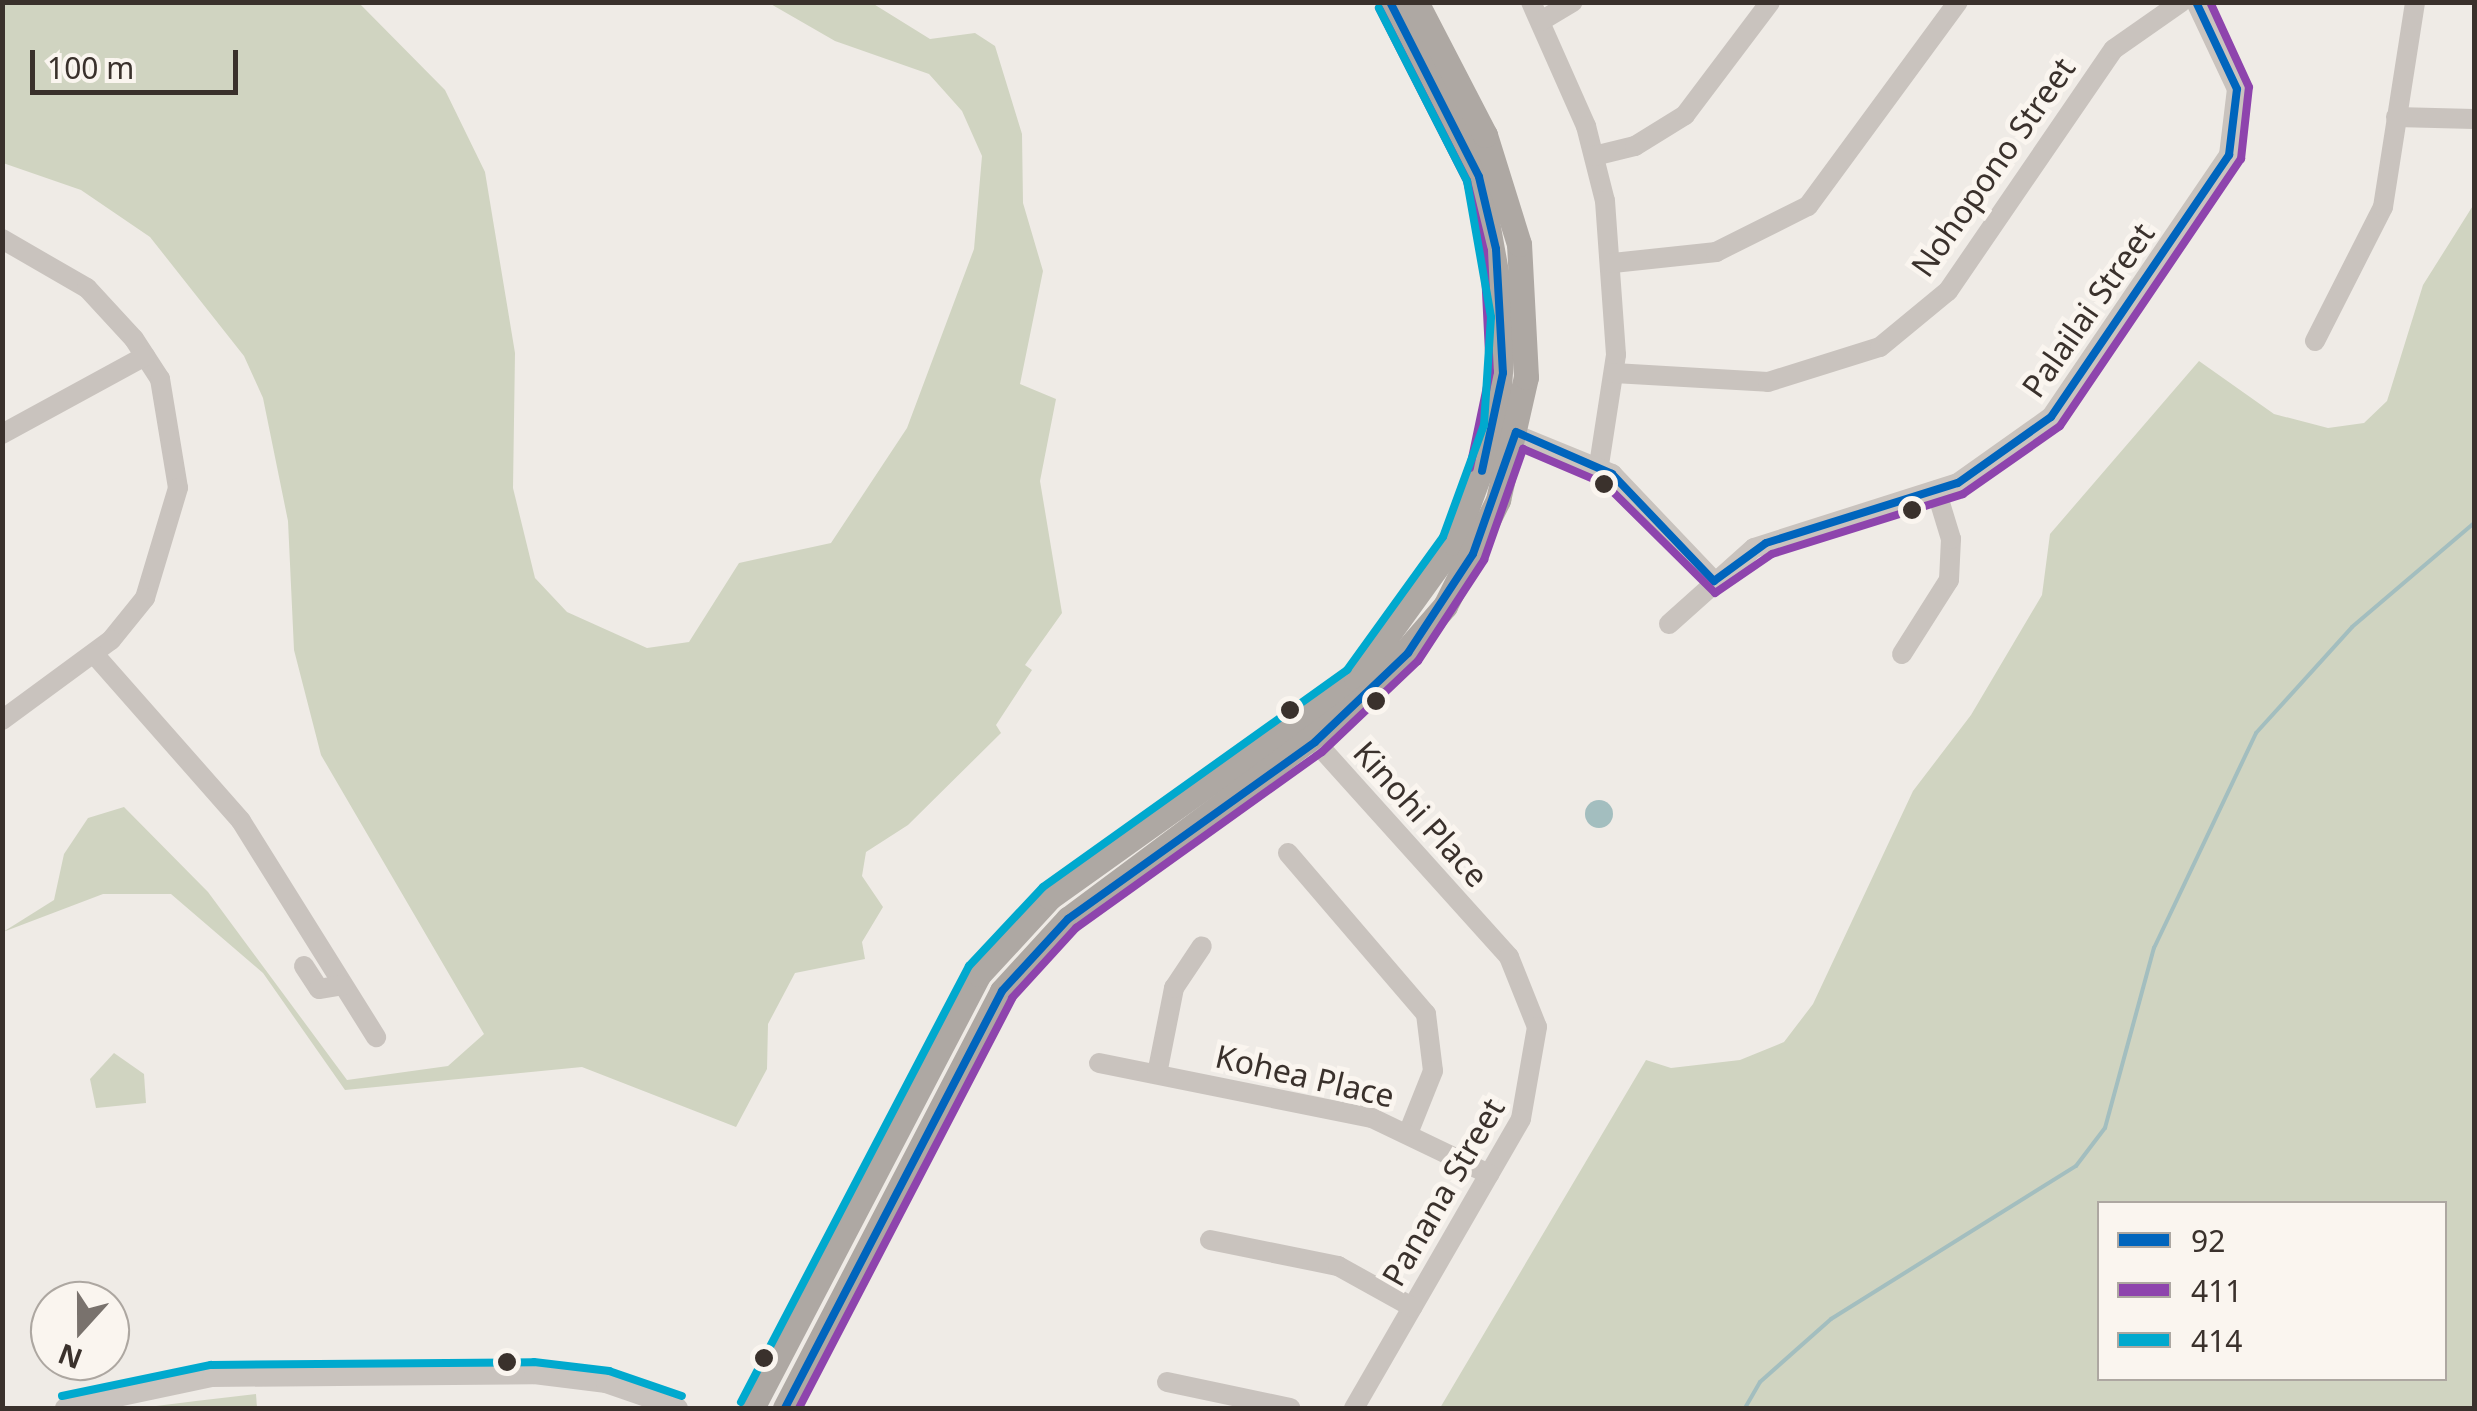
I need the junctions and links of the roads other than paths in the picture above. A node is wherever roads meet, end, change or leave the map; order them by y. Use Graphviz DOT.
graph roads {
  1 [pos="1390,2"];
  2 [pos="1416,2"];
  3 [pos="1573,2"];
  4 [pos="1770,2"];
  5 [pos="1958,2"];
  6 [pos="2181,2"];
  7 [pos="2196,2"];
  8 [pos="2415,2"];
  9 [pos="1536,12"];
  10 [pos="2396,117"];
  11 [pos="2474,119"];
  12 [pos="1594,156"];
  13 [pos="2,239"];
  14 [pos="1613,263"];
  15 [pos="2315,341"];
  16 [pos="145,356"];
  17 [pos="1614,372"];
  18 [pos="1506,430"];
  19 [pos="2,434"];
  20 [pos="1599,465"];
  21 [pos="1936,490"];
  22 [pos="1714,581"];
  23 [pos="1669,624"];
  24 [pos="94,654"];
  25 [pos="1902,654"];
  26 [pos="2,720"];
  27 [pos="1308,734"];
  28 [pos="1288,853"];
  29 [pos="1497,942"];
  30 [pos="1202,946"];
  31 [pos="304,966"];
  32 [pos="343,984"];
  33 [pos="376,1038"];
  34 [pos="1099,1063"];
  35 [pos="1157,1074"];
  36 [pos="1409,1131"];
  37 [pos="880,1165"];
  38 [pos="1489,1174"];
  39 [pos="904,1178"];
  40 [pos="1210,1240"];
  41 [pos="1412,1307"];
  42 [pos="1167,1382"];
  43 [pos="64,1408"];
  44 [pos="678,1408"];
  45 [pos="752,1408"];
  46 [pos="785,1408"];
  47 [pos="1290,1408"];
  48 [pos="1354,1408"];
  1 -- 18 [label="main road"];
  2 -- 18 [label="main road"];
  3 -- 9 [label="street"];
  4 -- 12 [label="street"];
  5 -- 14 [label="street"];
  6 -- 17 [label="street, Nohopono Street"];
  7 -- 21 [label="street, Palailai Street"];
  8 -- 10 [label="street"];
  9 -- 12 [label="street"];
  10 -- 11 [label="street"];
  10 -- 15 [label="street"];
  12 -- 14 [label="street"];
  13 -- 16 [label="street"];
  14 -- 17 [label="street"];
  16 -- 19 [label="street"];
  16 -- 24 [label="street"];
  17 -- 20 [label="street"];
  18 -- 20 [label="street"];
  18 -- 27 [label="main road"];
  20 -- 22 [label="street"];
  21 -- 22 [label="street, Palailai Street"];
  21 -- 25 [label="street"];
  22 -- 23 [label="street, Palailai Street"];
  24 -- 26 [label="street"];
  24 -- 32 [label="street"];
  27 -- 29 [label="street, Kinohi Place"];
  27 -- 37 [label="main road"];
  27 -- 39 [label="main road"];
  28 -- 36 [label="street"];
  29 -- 38 [label="street, Panana Street"];
  30 -- 35 [label="street"];
  31 -- 32 [label="street"];
  32 -- 33 [label="street"];
  34 -- 35 [label="street, Kohea Place"];
  35 -- 36 [label="street, Kohea Place"];
  36 -- 38 [label="street, Kohea Place"];
  37 -- 39 [label="main road"];
  37 -- 45 [label="main road"];
  38 -- 41 [label="street, Panana Street"];
  39 -- 46 [label="main road"];
  40 -- 41 [label="street"];
  41 -- 48 [label="street, Panana Street"];
  42 -- 47 [label="street"];
  43 -- 44 [label="street"];
}
